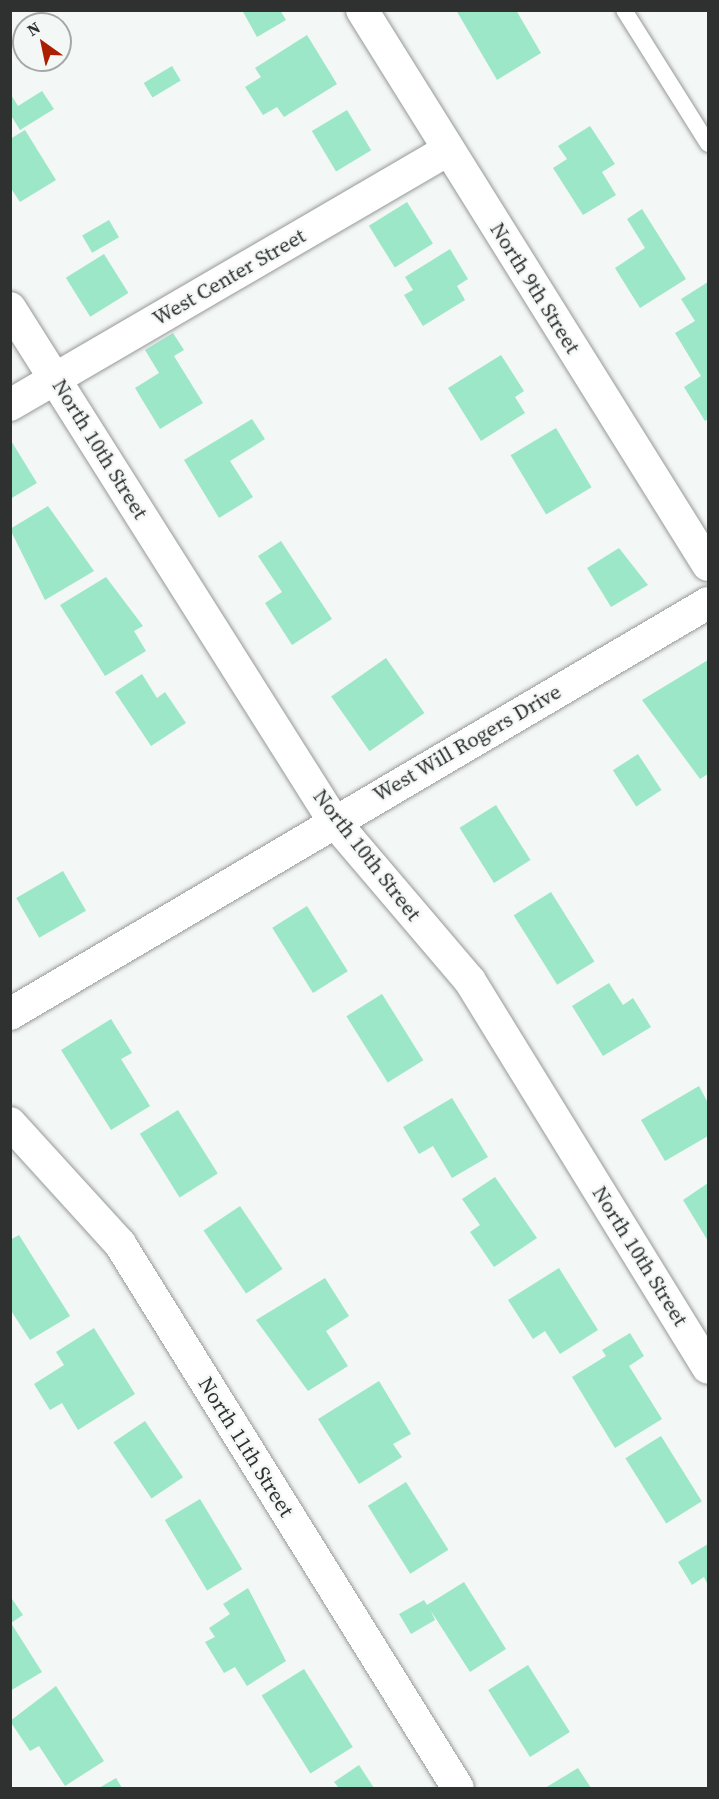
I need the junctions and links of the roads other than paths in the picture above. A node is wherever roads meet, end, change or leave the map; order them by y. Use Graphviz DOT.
graph roads {
  1 [pos="362,10"];
  2 [pos="624,10"];
  3 [pos="708,144"];
  4 [pos="448,150"];
  5 [pos="10,308"];
  6 [pos="55,378"];
  7 [pos="10,405"];
  8 [pos="708,565"];
  9 [pos="708,603"];
  10 [pos="333,820"];
  11 [pos="10,1014"];
  12 [pos="10,1123"];
  13 [pos="708,1368"];
  14 [pos="458,1788"];
  1 -- 4 [label="street, North 9th Street"];
  2 -- 3 [label="lane"];
  4 -- 6 [label="street, West Center Street"];
  4 -- 8 [label="street, North 9th Street"];
  5 -- 6 [label="street, North 10th Street"];
  6 -- 7 [label="street, West Center Street"];
  6 -- 10 [label="street, North 10th Street"];
  9 -- 10 [label="street, West Will Rogers Drive"];
  10 -- 11 [label="street, West Will Rogers Drive"];
  10 -- 13 [label="street, North 10th Street"];
  12 -- 14 [label="street, North 11th Street"];
}
